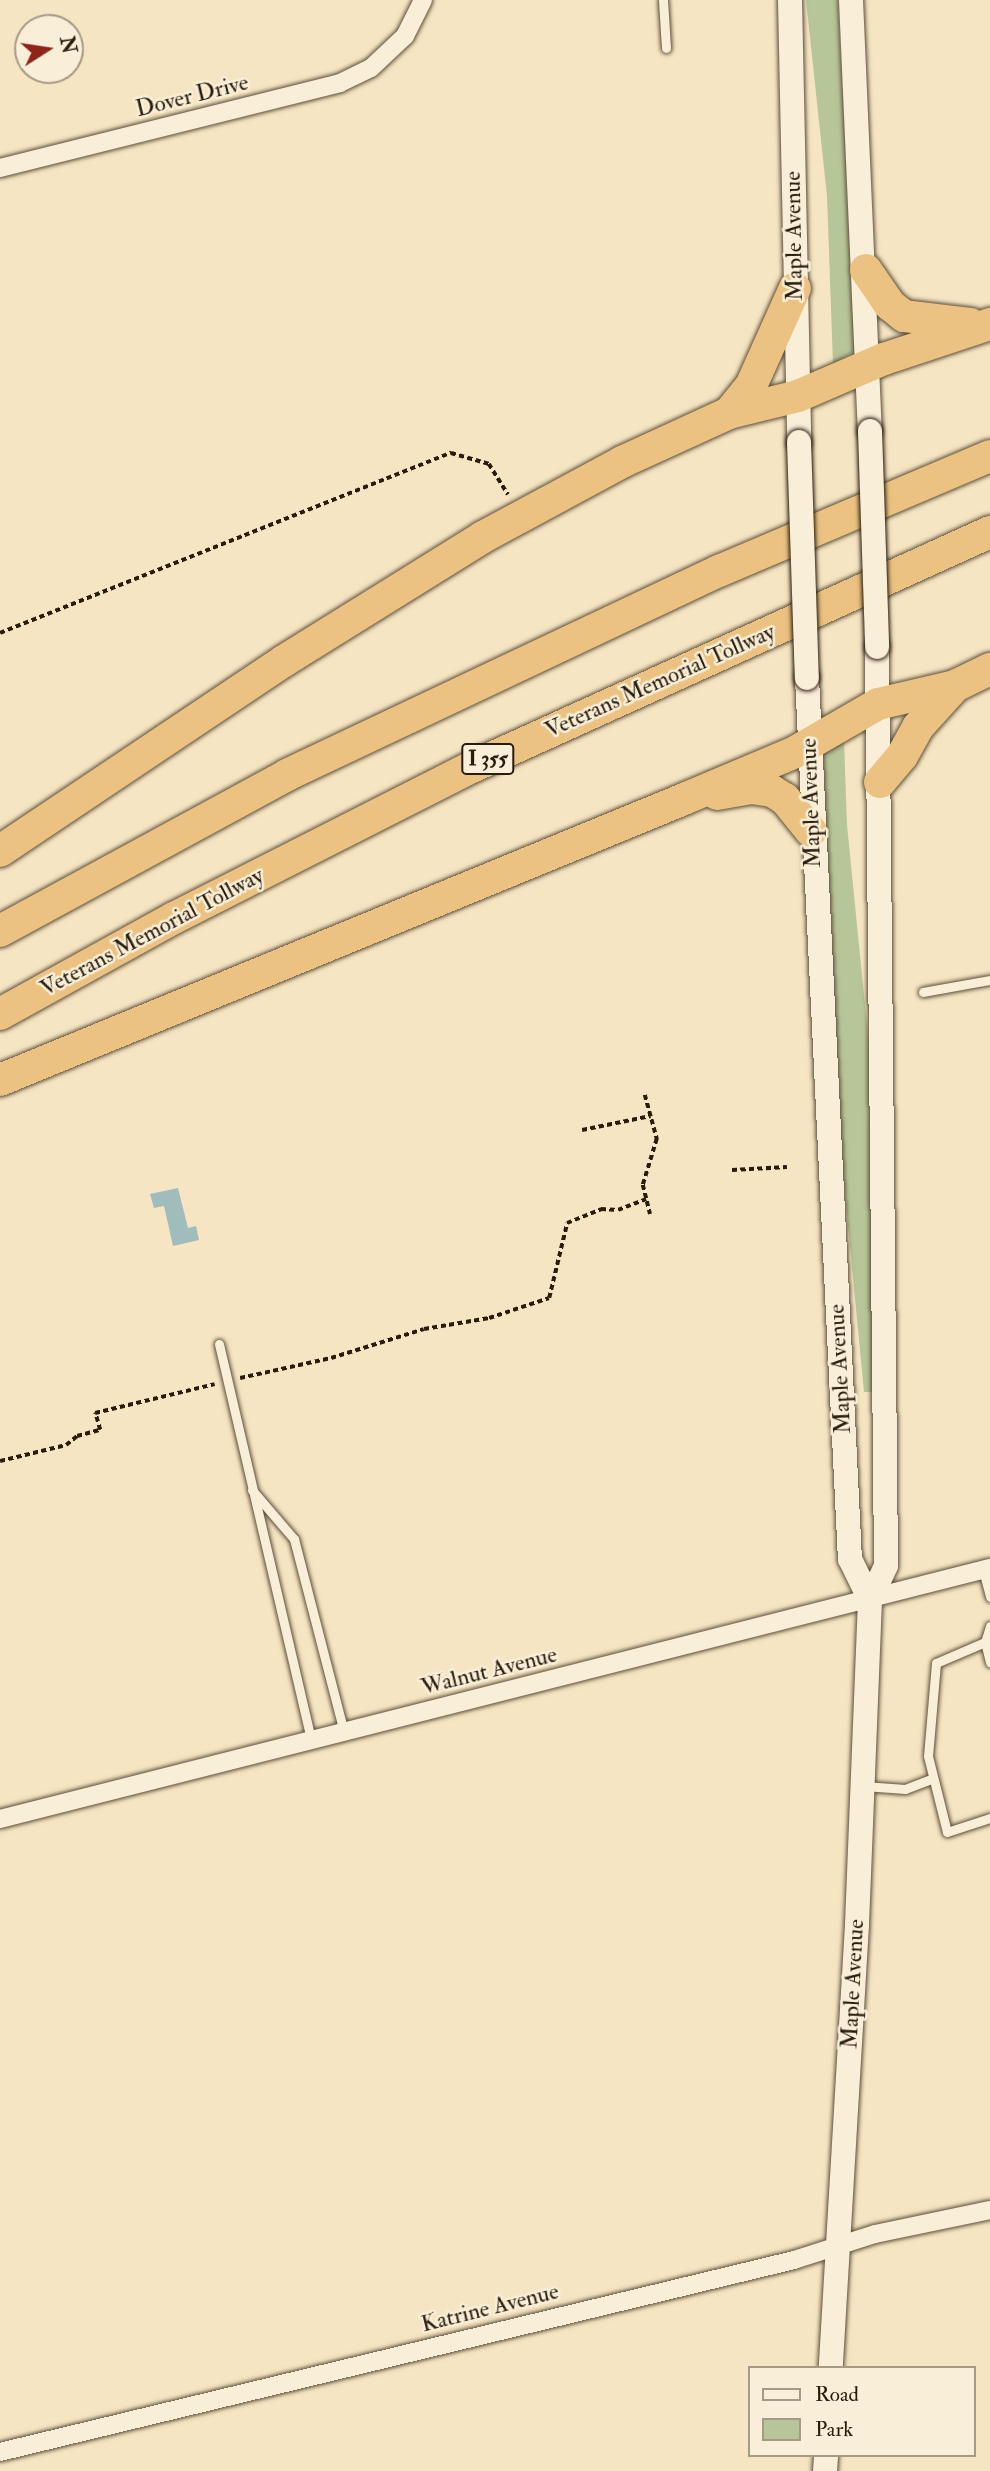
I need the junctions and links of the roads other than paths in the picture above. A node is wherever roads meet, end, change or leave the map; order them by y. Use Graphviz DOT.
graph roads {
  1 [pos="423,0"];
  2 [pos="663,0"];
  3 [pos="790,0"];
  4 [pos="851,0"];
  5 [pos="666,48"];
  6 [pos="0,168"];
  7 [pos="866,270"];
  8 [pos="795,288"];
  9 [pos="988,325"];
  10 [pos="868,367"];
  11 [pos="798,396"];
  12 [pos="729,413"];
  13 [pos="990,456"];
  14 [pos="990,532"];
  15 [pos="990,669"];
  16 [pos="955,686"];
  17 [pos="878,704"];
  18 [pos="808,743"];
  19 [pos="880,782"];
  20 [pos="684,799"];
  21 [pos="811,831"];
  22 [pos="0,851"];
  23 [pos="0,931"];
  24 [pos="990,980"];
  25 [pos="923,992"];
  26 [pos="0,1014"];
  27 [pos="0,1080"];
  28 [pos="219,1344"];
  29 [pos="251,1488"];
  30 [pos="986,1569"];
  31 [pos="990,1597"];
  32 [pos="870,1600"];
  33 [pos="990,1626"];
  34 [pos="985,1642"];
  35 [pos="990,1662"];
  36 [pos="344,1732"];
  37 [pos="311,1740"];
  38 [pos="933,1778"];
  39 [pos="864,1786"];
  40 [pos="990,1818"];
  41 [pos="0,1819"];
  42 [pos="990,2210"];
  43 [pos="837,2246"];
  44 [pos="831,2366"];
  45 [pos="0,2452"];
  1 -- 6 [label="street, Dover Drive"];
  2 -- 5 [label="lane"];
  3 -- 8 [label="main road, Maple Avenue"];
  4 -- 7 [label="main road, Maple Avenue"];
  7 -- 9 [label="highway"];
  7 -- 10 [label="main road, Maple Avenue"];
  8 -- 11 [label="main road, Maple Avenue"];
  8 -- 12 [label="highway"];
  9 -- 10 [label="highway"];
  10 -- 11 [label="highway"];
  10 -- 17 [label="main road, Maple Avenue, bridge"];
  11 -- 12 [label="highway"];
  11 -- 18 [label="main road, Maple Avenue, bridge"];
  12 -- 22 [label="highway"];
  13 -- 23 [label="highway"];
  14 -- 26 [label="highway, Veterans Memorial Tollway / I 355"];
  15 -- 16 [label="highway"];
  16 -- 17 [label="highway"];
  16 -- 19 [label="highway"];
  17 -- 18 [label="highway"];
  17 -- 19 [label="main road, Maple Avenue"];
  18 -- 20 [label="highway"];
  18 -- 21 [label="main road, Maple Avenue"];
  19 -- 32 [label="main road, Maple Avenue"];
  20 -- 21 [label="highway"];
  20 -- 27 [label="highway"];
  21 -- 32 [label="main road, Maple Avenue"];
  24 -- 25 [label="lane"];
  28 -- 29 [label="lane"];
  29 -- 36 [label="lane"];
  29 -- 37 [label="lane"];
  30 -- 31 [label="lane"];
  30 -- 32 [label="street, Walnut Avenue"];
  32 -- 36 [label="street, Walnut Avenue"];
  32 -- 39 [label="main road, Maple Avenue"];
  33 -- 34 [label="lane"];
  34 -- 35 [label="lane"];
  34 -- 38 [label="lane"];
  36 -- 37 [label="street, Walnut Avenue"];
  37 -- 41 [label="street, Walnut Avenue"];
  38 -- 39 [label="lane"];
  38 -- 40 [label="lane"];
  39 -- 43 [label="main road, Maple Avenue"];
  42 -- 43 [label="street, Katrine Avenue"];
  43 -- 44 [label="main road, Maple Avenue"];
  43 -- 45 [label="street, Katrine Avenue"];
}
